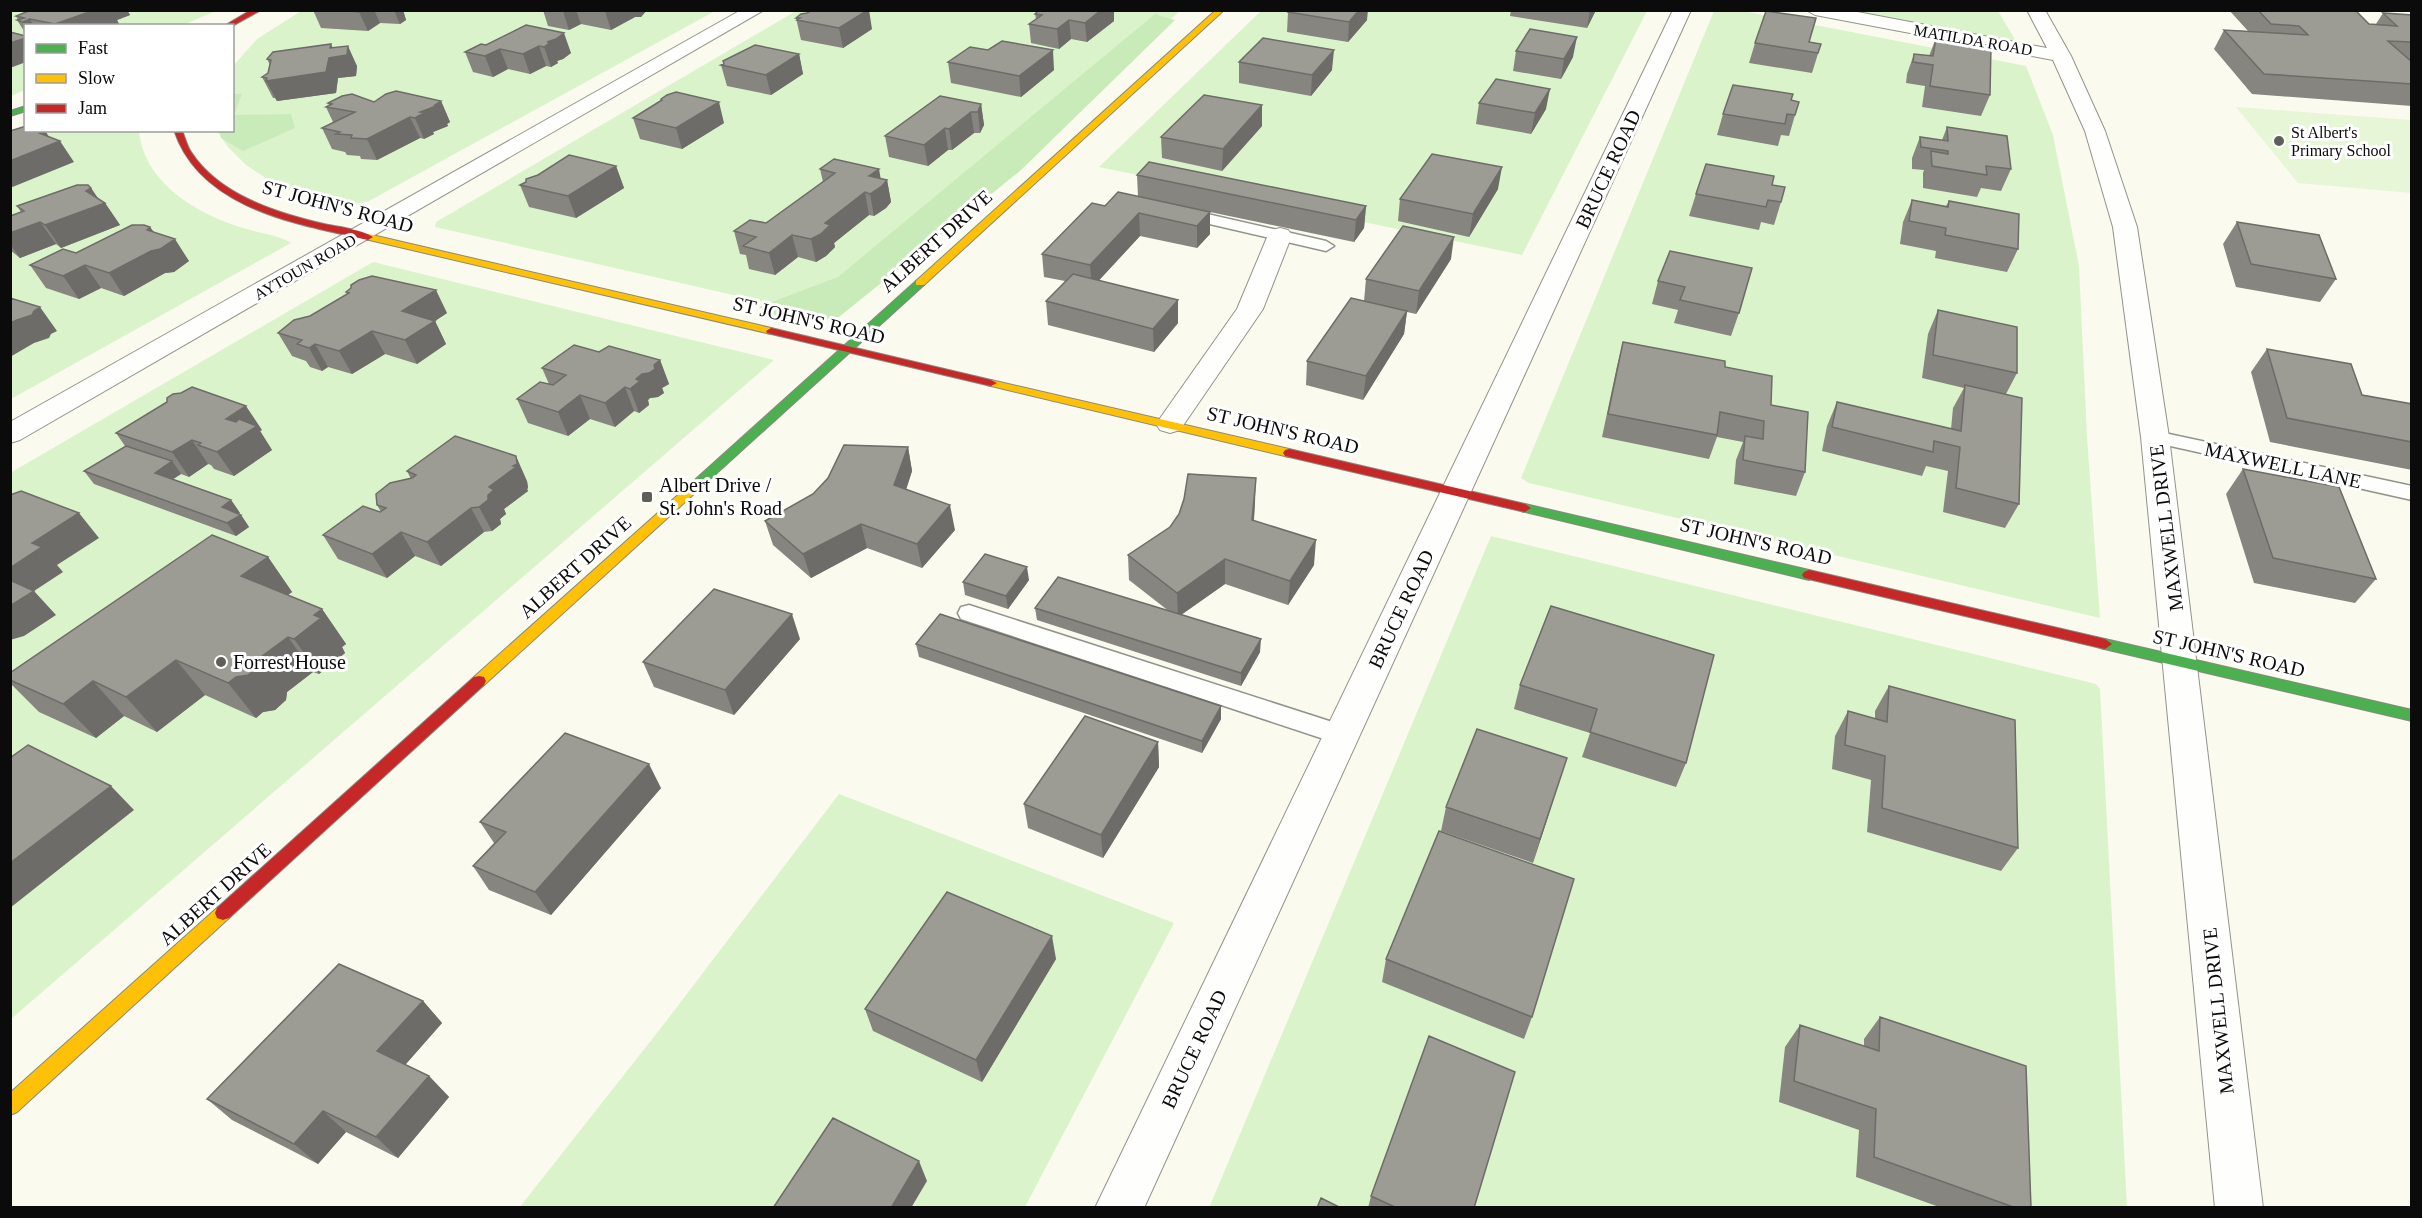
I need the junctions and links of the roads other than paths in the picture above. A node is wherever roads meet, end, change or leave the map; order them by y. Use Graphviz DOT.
graph roads {
  1 [pos="258,10"];
  2 [pos="755,10"];
  3 [pos="1221,10"];
  4 [pos="1682,10"];
  5 [pos="1815,10"];
  6 [pos="2036,10"];
  7 [pos="231,24"];
  8 [pos="2061,56"];
  9 [pos="179,132"];
  10 [pos="1171,210"];
  11 [pos="361,235"];
  12 [pos="1280,235"];
  13 [pos="1326,246"];
  14 [pos="845,349"];
  15 [pos="1170,424"];
  16 [pos="10,435"];
  17 [pos="2155,437"];
  18 [pos="1457,491"];
  19 [pos="2412,493"];
  20 [pos="969,613"];
  21 [pos="2181,662"];
  22 [pos="2412,716"];
  23 [pos="1342,735"];
  24 [pos="10,1106"];
  25 [pos="1119,1208"];
  26 [pos="2239,1208"];
  1 -- 7 [label="street"];
  2 -- 11 [label="street, AYTOUN ROAD"];
  3 -- 14 [label="street, ALBERT DRIVE"];
  4 -- 18 [label="street, BRUCE ROAD"];
  5 -- 8 [label="street, MATILDA ROAD"];
  6 -- 8 [label="street, MAXWELL DRIVE"];
  8 -- 17 [label="street, MAXWELL DRIVE"];
  9 -- 11 [label="street, ST JOHN'S ROAD"];
  10 -- 12 [label="lane"];
  11 -- 14 [label="street, ST JOHN'S ROAD"];
  11 -- 16 [label="street, AYTOUN ROAD"];
  12 -- 13 [label="lane"];
  12 -- 15 [label="street"];
  14 -- 15 [label="street, ST JOHN'S ROAD"];
  14 -- 24 [label="street, ALBERT DRIVE"];
  15 -- 18 [label="street, ST JOHN'S ROAD"];
  17 -- 19 [label="lane, MAXWELL LANE"];
  17 -- 21 [label="street, MAXWELL DRIVE"];
  18 -- 21 [label="street, ST JOHN'S ROAD"];
  18 -- 23 [label="street, BRUCE ROAD"];
  20 -- 23 [label="lane"];
  21 -- 22 [label="street, ST JOHN'S ROAD"];
  21 -- 26 [label="street, MAXWELL DRIVE"];
  23 -- 25 [label="street, BRUCE ROAD"];
}
